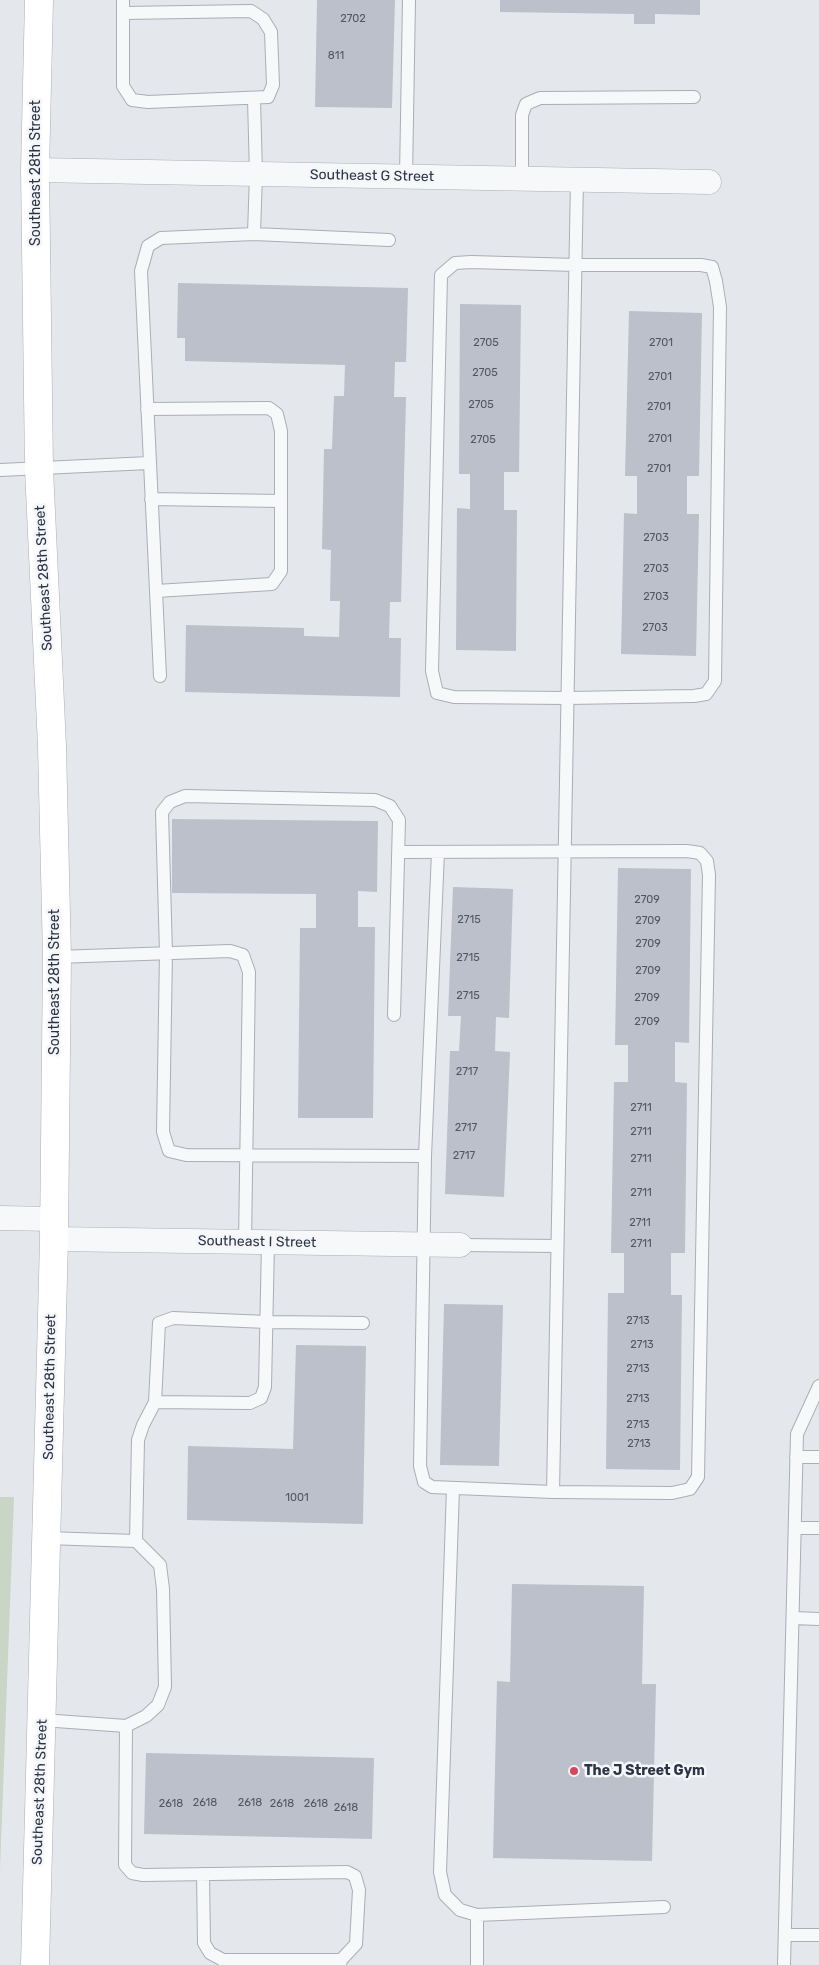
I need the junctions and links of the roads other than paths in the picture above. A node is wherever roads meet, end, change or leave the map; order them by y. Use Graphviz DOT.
graph roads {
  1 [pos="39,0"];
  2 [pos="409,0"];
  3 [pos="123,7"];
  4 [pos="694,97"];
  5 [pos="254,99"];
  6 [pos="35,170"];
  7 [pos="256,174"];
  8 [pos="406,176"];
  9 [pos="522,178"];
  10 [pos="577,179"];
  11 [pos="709,182"];
  12 [pos="254,234"];
  13 [pos="389,240"];
  14 [pos="576,265"];
  15 [pos="147,409"];
  16 [pos="148,463"];
  17 [pos="39,469"];
  18 [pos="0,470"];
  19 [pos="151,499"];
  20 [pos="281,501"];
  21 [pos="156,591"];
  22 [pos="160,676"];
  23 [pos="568,698"];
  24 [pos="564,851"];
  25 [pos="398,852"];
  26 [pos="438,852"];
  27 [pos="166,953"];
  28 [pos="57,957"];
  29 [pos="394,1015"];
  30 [pos="246,1155"];
  31 [pos="425,1156"];
  32 [pos="0,1218"];
  33 [pos="53,1229"];
  34 [pos="256,1242"];
  35 [pos="425,1244"];
  36 [pos="460,1245"];
  37 [pos="557,1246"];
  38 [pos="267,1322"];
  39 [pos="363,1323"];
  40 [pos="819,1386"];
  41 [pos="155,1402"];
  42 [pos="796,1457"];
  43 [pos="819,1457"];
  44 [pos="453,1488"];
  45 [pos="553,1492"];
  46 [pos="794,1528"];
  47 [pos="819,1528"];
  48 [pos="46,1538"];
  49 [pos="136,1541"];
  50 [pos="793,1618"];
  51 [pos="819,1619"];
  52 [pos="42,1720"];
  53 [pos="126,1726"];
  54 [pos="202,1874"];
  55 [pos="664,1907"];
  56 [pos="477,1915"];
  57 [pos="785,1935"];
  58 [pos="819,1935"];
  59 [pos="341,1962"];
  60 [pos="35,1965"];
  61 [pos="477,1965"];
  62 [pos="784,1965"];
  1 -- 6 [label="main road, Southeast 28th Street"];
  2 -- 8 [label="lane"];
  3 -- 5 [label="lane"];
  3 -- 5 [label="lane"];
  4 -- 9 [label="lane"];
  5 -- 7 [label="lane"];
  6 -- 7 [label="street, Southeast G Street"];
  6 -- 17 [label="main road, Southeast 28th Street"];
  7 -- 8 [label="street, Southeast G Street"];
  7 -- 12 [label="lane"];
  8 -- 9 [label="street, Southeast G Street"];
  9 -- 10 [label="street, Southeast G Street"];
  10 -- 11 [label="street, Southeast G Street"];
  10 -- 14 [label="lane"];
  12 -- 13 [label="lane"];
  12 -- 15 [label="lane"];
  14 -- 23 [label="lane"];
  14 -- 23 [label="lane"];
  14 -- 23 [label="lane"];
  15 -- 16 [label="lane"];
  15 -- 20 [label="lane"];
  16 -- 17 [label="lane"];
  16 -- 19 [label="lane"];
  17 -- 18 [label="lane"];
  17 -- 28 [label="main road, Southeast 28th Street"];
  19 -- 20 [label="lane"];
  19 -- 21 [label="lane"];
  20 -- 21 [label="lane"];
  21 -- 22 [label="lane"];
  23 -- 24 [label="lane"];
  24 -- 26 [label="lane"];
  24 -- 37 [label="lane"];
  24 -- 45 [label="lane"];
  25 -- 26 [label="lane"];
  25 -- 27 [label="lane"];
  25 -- 29 [label="lane"];
  26 -- 31 [label="lane"];
  27 -- 28 [label="lane"];
  27 -- 30 [label="lane"];
  27 -- 30 [label="lane"];
  28 -- 33 [label="main road, Southeast 28th Street"];
  30 -- 31 [label="lane"];
  30 -- 34 [label="lane"];
  31 -- 35 [label="lane"];
  32 -- 33 [label="street, Southeast I Street"];
  33 -- 34 [label="street, Southeast I Street"];
  33 -- 48 [label="main road, Southeast 28th Street"];
  34 -- 35 [label="street, Southeast I Street"];
  34 -- 38 [label="lane"];
  35 -- 36 [label="street, Southeast I Street"];
  35 -- 44 [label="lane"];
  36 -- 37 [label="lane"];
  37 -- 45 [label="lane"];
  38 -- 39 [label="lane"];
  38 -- 41 [label="lane"];
  38 -- 41 [label="lane"];
  40 -- 42 [label="lane"];
  41 -- 49 [label="lane"];
  42 -- 43 [label="lane"];
  42 -- 46 [label="lane"];
  44 -- 45 [label="lane"];
  44 -- 56 [label="lane"];
  46 -- 47 [label="lane"];
  46 -- 50 [label="lane"];
  48 -- 49 [label="lane"];
  48 -- 52 [label="main road, Southeast 28th Street"];
  49 -- 53 [label="lane"];
  50 -- 51 [label="lane"];
  50 -- 57 [label="lane"];
  52 -- 53 [label="lane"];
  52 -- 60 [label="main road, Southeast 28th Street"];
  53 -- 54 [label="lane"];
  54 -- 59 [label="lane"];
  54 -- 59 [label="lane"];
  55 -- 56 [label="lane"];
  56 -- 61 [label="lane"];
  57 -- 58 [label="lane"];
  57 -- 62 [label="lane"];
}
